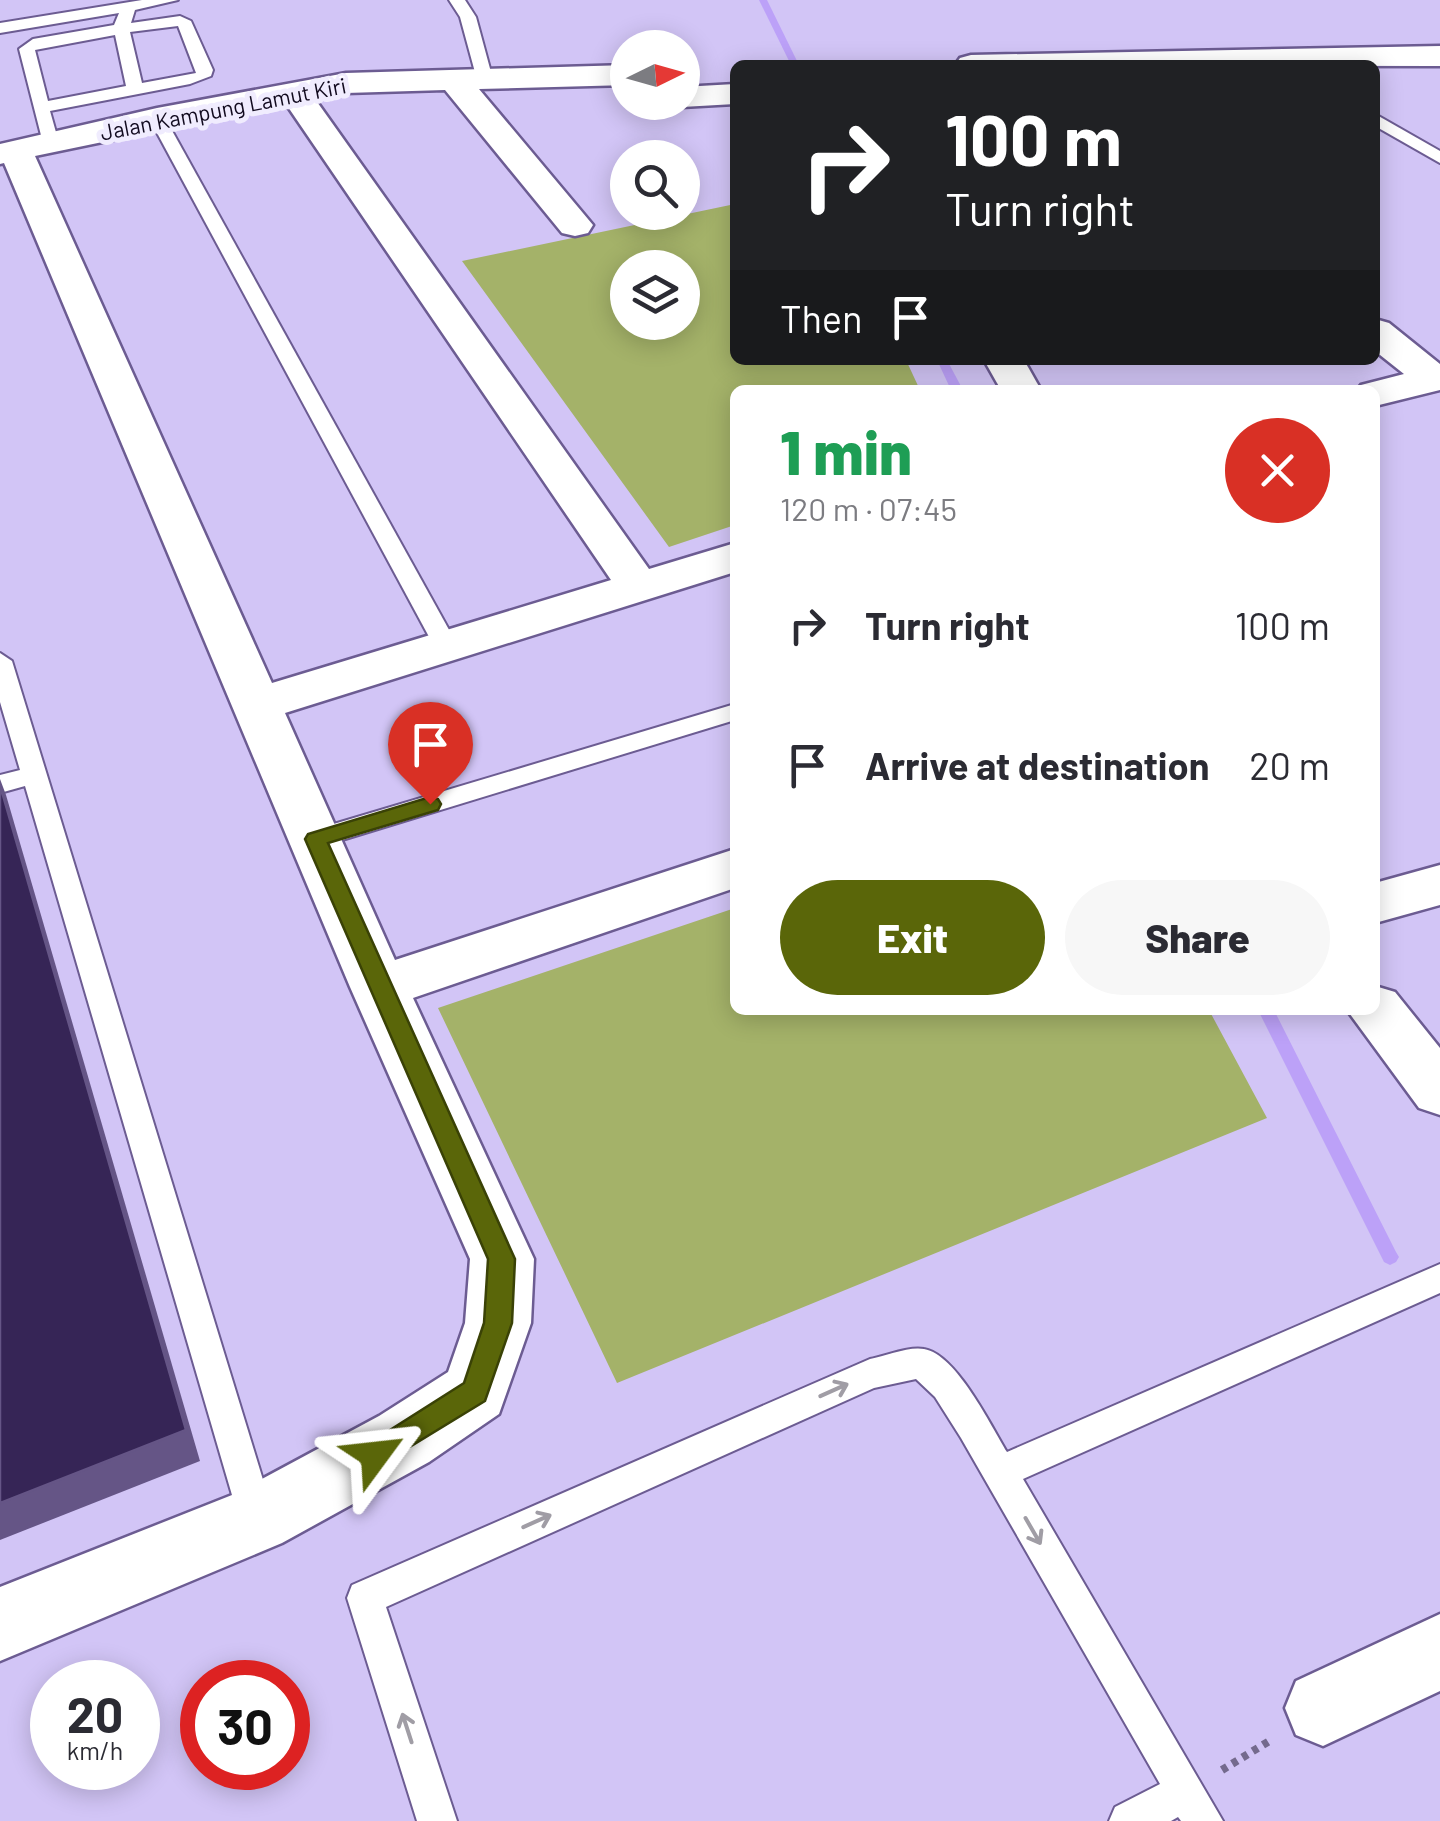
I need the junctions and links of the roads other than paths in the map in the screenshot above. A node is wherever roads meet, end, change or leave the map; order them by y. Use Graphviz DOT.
graph roads {
  1 [pos="170,0"];
  2 [pos="457,0"];
  3 [pos="92,6"];
  4 [pos="128,8"];
  5 [pos="0,28"];
  6 [pos="121,29"];
  7 [pos="1440,56"];
  8 [pos="1339,60"];
  9 [pos="700,74"];
  10 [pos="730,74"];
  11 [pos="610,76"];
  12 [pos="471,87"];
  13 [pos="135,90"];
  14 [pos="294,92"];
  15 [pos="730,94"];
  16 [pos="700,96"];
  17 [pos="610,99"];
  18 [pos="157,118"];
  19 [pos="1380,123"];
  20 [pos="28,139"];
  21 [pos="1440,158"];
  22 [pos="575,225"];
  23 [pos="1380,335"];
  24 [pos="1380,393"];
  25 [pos="730,560"];
  26 [pos="640,590"];
  27 [pos="446,646"];
  28 [pos="0,660"];
  29 [pos="256,705"];
  30 [pos="730,714"];
  31 [pos="33,775"];
  32 [pos="0,784"];
  33 [pos="316,839"];
  34 [pos="730,870"];
  35 [pos="1440,885"];
  36 [pos="1380,902"];
  37 [pos="379,987"];
  38 [pos="1380,1014"];
  39 [pos="1440,1091"];
  40 [pos="1440,1278"];
  41 [pos="999,1472"];
  42 [pos="257,1519"];
  43 [pos="0,1624"];
  44 [pos="1440,1652"];
  45 [pos="1323,1708"];
  46 [pos="1195,1806"];
  47 [pos="437,1821"];
  48 [pos="1128,1821"];
  1 -- 4 [label="lane"];
  2 -- 12 [label="lane"];
  3 -- 4 [label="lane"];
  3 -- 5 [label="lane"];
  4 -- 6 [label="lane"];
  6 -- 13 [label="lane"];
  6 -- 13 [label="lane"];
  6 -- 20 [label="lane"];
  7 -- 8 [label="street"];
  9 -- 10 [label="street"];
  11 -- 12 [label="street, Jalan Kampung Lamut Kiri"];
  12 -- 14 [label="street, Jalan Kampung Lamut Kiri"];
  12 -- 17 [label="street"];
  12 -- 22 [label="street"];
  13 -- 20 [label="lane"];
  14 -- 18 [label="street, Jalan Kampung Lamut Kiri"];
  14 -- 26 [label="street"];
  15 -- 16 [label="street"];
  18 -- 20 [label="street, Jalan Kampung Lamut Kiri"];
  18 -- 27 [label="lane"];
  19 -- 21 [label="lane"];
  20 -- 29 [label="street"];
  23 -- 24 [label="street"];
  25 -- 26 [label="street"];
  26 -- 27 [label="street"];
  27 -- 29 [label="street"];
  28 -- 31 [label="lane"];
  29 -- 33 [label="street"];
  30 -- 33 [label="lane"];
  31 -- 32 [label="lane"];
  31 -- 42 [label="lane"];
  33 -- 37 [label="street"];
  34 -- 37 [label="street"];
  35 -- 36 [label="street"];
  37 -- 42 [label="street"];
  38 -- 39 [label="street"];
  40 -- 41 [label="lane"];
  41 -- 46 [label="lane, one-way"];
  47 -- 41 [label="lane, one-way"];
  42 -- 43 [label="street"];
  44 -- 45 [label="street"];
  46 -- 48 [label="lane"];
}
